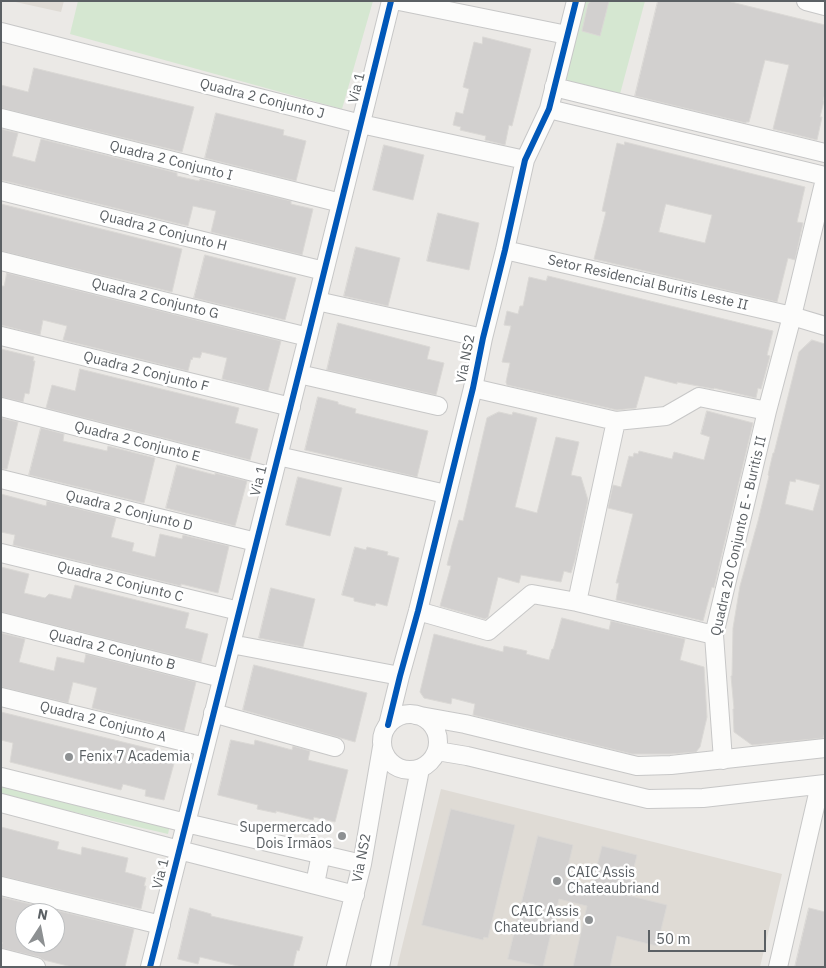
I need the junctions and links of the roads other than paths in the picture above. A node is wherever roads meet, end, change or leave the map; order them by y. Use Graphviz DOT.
graph roads {
  1 [pos="391,1"];
  2 [pos="399,1"];
  3 [pos="576,1"];
  4 [pos="806,1"];
  5 [pos="825,6"];
  6 [pos="1,32"];
  7 [pos="567,35"];
  8 [pos="554,87"];
  9 [pos="549,109"];
  10 [pos="1,118"];
  11 [pos="361,124"];
  12 [pos="825,153"];
  13 [pos="525,160"];
  14 [pos="825,177"];
  15 [pos="1,191"];
  16 [pos="341,203"];
  17 [pos="505,250"];
  18 [pos="1,262"];
  19 [pos="324,271"];
  20 [pos="317,301"];
  21 [pos="792,316"];
  22 [pos="825,326"];
  23 [pos="1,336"];
  24 [pos="308,337"];
  25 [pos="483,338"];
  26 [pos="299,374"];
  27 [pos="473,388"];
  28 [pos="438,406"];
  29 [pos="1,407"];
  30 [pos="291,407"];
  31 [pos="767,411"];
  32 [pos="616,421"];
  33 [pos="278,456"];
  34 [pos="273,477"];
  35 [pos="1,479"];
  36 [pos="446,494"];
  37 [pos="256,542"];
  38 [pos="1,553"];
  39 [pos="577,602"];
  40 [pos="239,611"];
  41 [pos="418,611"];
  42 [pos="1,622"];
  43 [pos="714,635"];
  44 [pos="231,644"];
  45 [pos="400,676"];
  46 [pos="222,678"];
  47 [pos="1,697"];
  48 [pos="213,713"];
  49 [pos="415,715"];
  50 [pos="388,724"];
  51 [pos="205,747"];
  52 [pos="335,747"];
  53 [pos="382,747"];
  54 [pos="825,748"];
  55 [pos="437,751"];
  56 [pos="723,760"];
  57 [pos="420,769"];
  58 [pos="1,777"];
  59 [pos="822,784"];
  60 [pos="1,803"];
  61 [pos="186,822"];
  62 [pos="179,850"];
  63 [pos="321,854"];
  64 [pos="362,864"];
  65 [pos="315,884"];
  66 [pos="1,886"];
  67 [pos="355,895"];
  68 [pos="161,925"];
  69 [pos="1,958"];
  70 [pos="36,967"];
  71 [pos="150,967"];
  72 [pos="336,967"];
  73 [pos="380,967"];
  74 [pos="778,967"];
  1 -- 11 [label="street, Via 1"];
  2 -- 7 [label="street"];
  3 -- 7 [label="street, Via NS2"];
  4 -- 5 [label="street"];
  6 -- 11 [label="street, Quadra 2 Conjunto J"];
  7 -- 8 [label="street, Via NS2"];
  8 -- 9 [label="street, Via NS2"];
  8 -- 12 [label="street"];
  9 -- 13 [label="street, Via NS2"];
  9 -- 14 [label="street"];
  10 -- 16 [label="street, Quadra 2 Conjunto I"];
  11 -- 13 [label="street, Quadra 2 Conjunto J"];
  11 -- 16 [label="street, Via 1"];
  13 -- 17 [label="street, Via NS2"];
  14 -- 21 [label="street"];
  15 -- 19 [label="street, Quadra 2 Conjunto H"];
  16 -- 19 [label="street, Via 1"];
  17 -- 21 [label="street, Setor Residencial Buritis Leste II"];
  17 -- 25 [label="street, Via NS2"];
  18 -- 24 [label="street, Quadra 2 Conjunto G"];
  19 -- 20 [label="street, Via 1"];
  20 -- 24 [label="street, Via 1"];
  20 -- 25 [label="street"];
  21 -- 22 [label="street, Setor Residencial Buritis Leste II"];
  21 -- 31 [label="street, Quadra 20 Conjunto E - Buritis II"];
  23 -- 30 [label="street, Quadra 2 Conjunto F"];
  24 -- 26 [label="street, Via 1"];
  25 -- 27 [label="street, Via NS2"];
  26 -- 28 [label="street"];
  26 -- 30 [label="street, Via 1"];
  27 -- 32 [label="street"];
  27 -- 36 [label="street, Via NS2"];
  29 -- 34 [label="street, Quadra 2 Conjunto E"];
  30 -- 33 [label="street, Via 1"];
  31 -- 32 [label="street"];
  31 -- 43 [label="street, Quadra 20 Conjunto E - Buritis II"];
  32 -- 39 [label="street"];
  33 -- 34 [label="street, Via 1"];
  33 -- 36 [label="street"];
  34 -- 37 [label="street, Via 1"];
  35 -- 37 [label="street, Quadra 2 Conjunto D"];
  36 -- 41 [label="street, Via NS2"];
  37 -- 40 [label="street, Via 1"];
  38 -- 40 [label="street, Quadra 2 Conjunto C"];
  39 -- 41 [label="street"];
  39 -- 43 [label="street"];
  40 -- 44 [label="street, Via 1"];
  41 -- 45 [label="street, Via NS2"];
  42 -- 46 [label="street, Quadra 2 Conjunto B"];
  43 -- 56 [label="street, Quadra 20 Conjunto E - Buritis II"];
  44 -- 45 [label="street"];
  44 -- 46 [label="street, Via 1"];
  45 -- 50 [label="street, Via NS2"];
  46 -- 48 [label="street, Via 1"];
  47 -- 51 [label="street, Quadra 2 Conjunto A"];
  48 -- 51 [label="street, Via 1"];
  48 -- 52 [label="street"];
  49 -- 50 [label="street"];
  49 -- 55 [label="street"];
  49 -- 56 [label="street"];
  50 -- 53 [label="street"];
  51 -- 61 [label="street, Via 1"];
  53 -- 57 [label="street"];
  53 -- 64 [label="street, Via NS2"];
  54 -- 56 [label="street"];
  55 -- 57 [label="street"];
  55 -- 59 [label="street"];
  57 -- 73 [label="street"];
  58 -- 61 [label="street"];
  59 -- 74 [label="street"];
  60 -- 62 [label="street"];
  61 -- 62 [label="street, Via 1"];
  61 -- 63 [label="street"];
  62 -- 65 [label="street"];
  62 -- 68 [label="street, Via 1"];
  63 -- 64 [label="street"];
  63 -- 65 [label="street"];
  64 -- 67 [label="street, Via NS2"];
  65 -- 67 [label="street"];
  66 -- 68 [label="street"];
  67 -- 72 [label="street, Via NS2"];
  68 -- 71 [label="street, Via 1"];
  69 -- 70 [label="street"];
}
